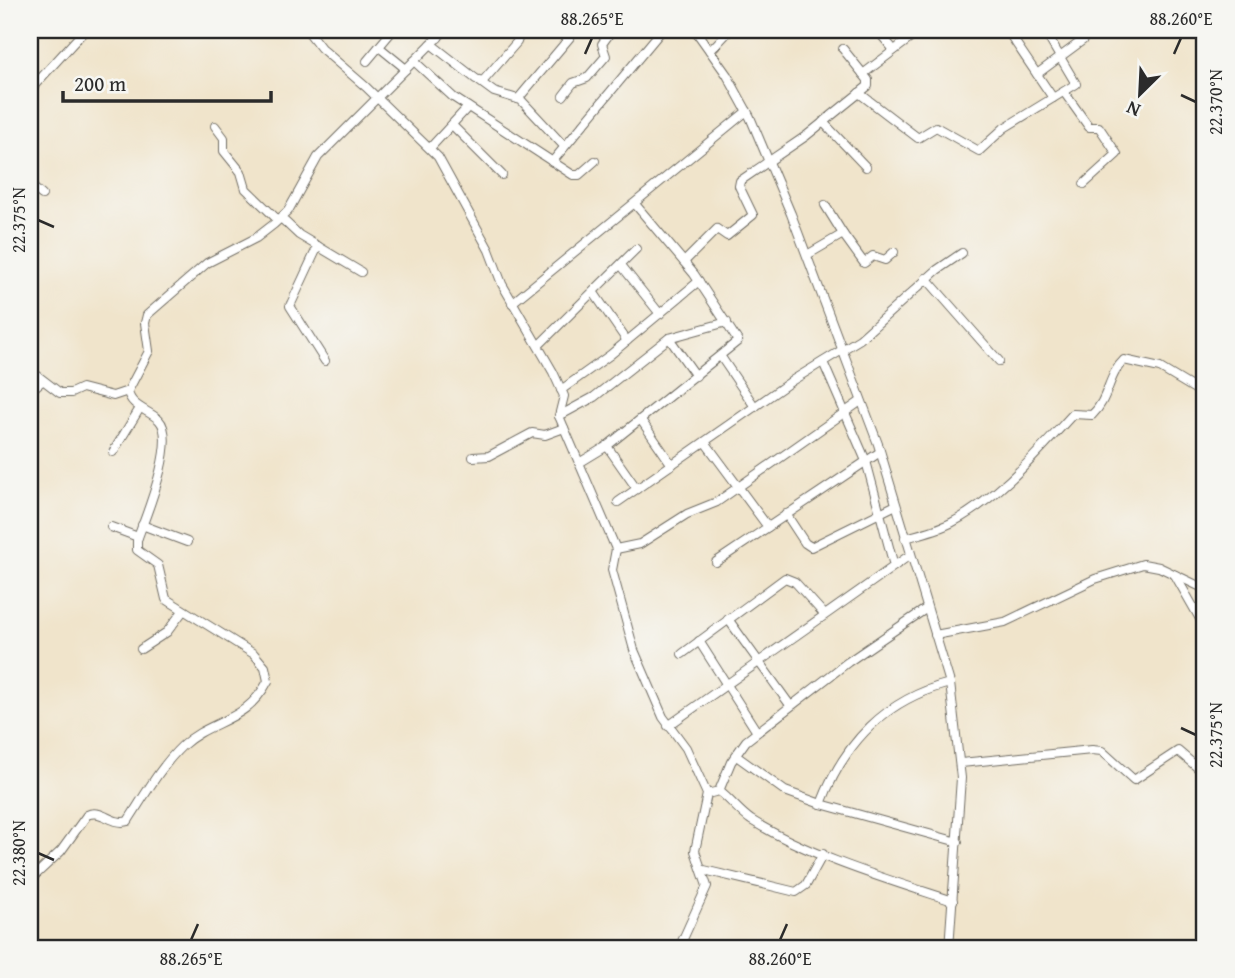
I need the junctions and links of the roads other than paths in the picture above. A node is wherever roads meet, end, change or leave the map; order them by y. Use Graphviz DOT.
graph roads {
  1 [pos="85,30"];
  2 [pos="307,30"];
  3 [pos="393,30"];
  4 [pos="428,30"];
  5 [pos="445,30"];
  6 [pos="514,30"];
  7 [pos="576,30"];
  8 [pos="612,30"];
  9 [pos="662,30"];
  10 [pos="695,30"];
  11 [pos="730,30"];
  12 [pos="920,30"];
  13 [pos="1007,30"];
  14 [pos="1044,30"];
  15 [pos="882,31"];
  16 [pos="1083,40"];
  17 [pos="434,41"];
  18 [pos="379,47"];
  19 [pos="843,49"];
  20 [pos="894,50"];
  21 [pos="710,51"];
  22 [pos="1061,56"];
  23 [pos="367,61"];
  24 [pos="414,61"];
  25 [pos="406,69"];
  26 [pos="863,74"];
  27 [pos="1037,74"];
  28 [pos="479,81"];
  29 [pos="30,90"];
  30 [pos="1064,92"];
  31 [pos="859,93"];
  32 [pos="563,96"];
  33 [pos="378,97"];
  34 [pos="1054,98"];
  35 [pos="518,99"];
  36 [pos="468,107"];
  37 [pos="747,111"];
  38 [pos="823,122"];
  39 [pos="452,125"];
  40 [pos="215,126"];
  41 [pos="564,146"];
  42 [pos="429,148"];
  43 [pos="769,159"];
  44 [pos="595,161"];
  45 [pos="552,162"];
  46 [pos="866,167"];
  47 [pos="502,174"];
  48 [pos="1084,184"];
  49 [pos="30,185"];
  50 [pos="42,195"];
  51 [pos="635,204"];
  52 [pos="825,205"];
  53 [pos="279,219"];
  54 [pos="843,234"];
  55 [pos="318,246"];
  56 [pos="636,249"];
  57 [pos="894,252"];
  58 [pos="962,253"];
  59 [pos="807,255"];
  60 [pos="684,262"];
  61 [pos="621,265"];
  62 [pos="361,272"];
  63 [pos="926,278"];
  64 [pos="699,281"];
  65 [pos="594,293"];
  66 [pos="512,303"];
  67 [pos="660,314"];
  68 [pos="726,322"];
  69 [pos="669,338"];
  70 [pos="627,341"];
  71 [pos="539,345"];
  72 [pos="843,351"];
  73 [pos="721,357"];
  74 [pos="325,361"];
  75 [pos="999,361"];
  76 [pos="823,362"];
  77 [pos="30,370"];
  78 [pos="696,376"];
  79 [pos="41,382"];
  80 [pos="1205,384"];
  81 [pos="561,390"];
  82 [pos="30,391"];
  83 [pos="128,391"];
  84 [pos="861,401"];
  85 [pos="755,407"];
  86 [pos="140,408"];
  87 [pos="847,411"];
  88 [pos="559,416"];
  89 [pos="641,419"];
  90 [pos="564,428"];
  91 [pos="705,442"];
  92 [pos="607,446"];
  93 [pos="113,452"];
  94 [pos="880,452"];
  95 [pos="473,457"];
  96 [pos="866,461"];
  97 [pos="579,464"];
  98 [pos="672,465"];
  99 [pos="738,487"];
  100 [pos="637,489"];
  101 [pos="618,502"];
  102 [pos="896,505"];
  103 [pos="881,512"];
  104 [pos="786,514"];
  105 [pos="142,525"];
  106 [pos="111,527"];
  107 [pos="768,527"];
  108 [pos="138,537"];
  109 [pos="905,538"];
  110 [pos="187,542"];
  111 [pos="616,549"];
  112 [pos="910,555"];
  113 [pos="716,562"];
  114 [pos="894,565"];
  115 [pos="1175,575"];
  116 [pos="1205,589"];
  117 [pos="927,608"];
  118 [pos="183,611"];
  119 [pos="824,614"];
  120 [pos="727,620"];
  121 [pos="1203,624"];
  122 [pos="935,635"];
  123 [pos="699,641"];
  124 [pos="141,649"];
  125 [pos="682,654"];
  126 [pos="759,663"];
  127 [pos="950,683"];
  128 [pos="727,686"];
  129 [pos="790,705"];
  130 [pos="668,726"];
  131 [pos="757,732"];
  132 [pos="735,755"];
  133 [pos="961,763"];
  134 [pos="1205,774"];
  135 [pos="719,791"];
  136 [pos="707,794"];
  137 [pos="821,804"];
  138 [pos="958,842"];
  139 [pos="823,854"];
  140 [pos="704,870"];
  141 [pos="30,880"];
  142 [pos="953,901"];
  143 [pos="679,948"];
  144 [pos="949,948"];
  1 -- 29 [label="street"];
  2 -- 33 [label="street"];
  3 -- 18 [label="street"];
  4 -- 17 [label="street"];
  5 -- 17 [label="street"];
  6 -- 28 [label="street"];
  7 -- 35 [label="street"];
  8 -- 32 [label="street"];
  9 -- 41 [label="street"];
  10 -- 21 [label="street"];
  11 -- 21 [label="street"];
  12 -- 20 [label="street"];
  13 -- 27 [label="street"];
  14 -- 22 [label="street"];
  15 -- 20 [label="street"];
  16 -- 22 [label="street"];
  17 -- 24 [label="street"];
  17 -- 28 [label="street"];
  18 -- 23 [label="street"];
  18 -- 25 [label="street"];
  19 -- 26 [label="street"];
  20 -- 26 [label="street"];
  21 -- 37 [label="street"];
  22 -- 27 [label="street"];
  22 -- 30 [label="street"];
  24 -- 25 [label="street"];
  24 -- 36 [label="street"];
  25 -- 33 [label="street"];
  26 -- 31 [label="street"];
  27 -- 34 [label="street"];
  28 -- 35 [label="street"];
  30 -- 34 [label="street"];
  30 -- 48 [label="street"];
  31 -- 34 [label="street"];
  31 -- 38 [label="street"];
  33 -- 42 [label="street"];
  33 -- 53 [label="street"];
  35 -- 41 [label="street"];
  36 -- 39 [label="street"];
  36 -- 45 [label="street"];
  37 -- 43 [label="street"];
  37 -- 51 [label="street"];
  38 -- 43 [label="street"];
  38 -- 46 [label="street"];
  39 -- 42 [label="street"];
  39 -- 47 [label="street"];
  40 -- 53 [label="street"];
  41 -- 45 [label="street"];
  42 -- 66 [label="street"];
  43 -- 59 [label="street"];
  43 -- 60 [label="street"];
  44 -- 45 [label="street"];
  49 -- 50 [label="street"];
  51 -- 60 [label="street"];
  51 -- 66 [label="street"];
  52 -- 54 [label="street"];
  53 -- 55 [label="street"];
  53 -- 83 [label="street"];
  54 -- 57 [label="street"];
  54 -- 59 [label="street"];
  55 -- 62 [label="street"];
  55 -- 74 [label="street"];
  56 -- 61 [label="street"];
  58 -- 63 [label="street"];
  59 -- 72 [label="street"];
  60 -- 64 [label="street"];
  61 -- 65 [label="street"];
  61 -- 67 [label="street"];
  63 -- 72 [label="street"];
  63 -- 75 [label="street"];
  64 -- 67 [label="street"];
  64 -- 68 [label="street"];
  65 -- 70 [label="street"];
  65 -- 71 [label="street"];
  66 -- 71 [label="street"];
  67 -- 70 [label="street"];
  68 -- 69 [label="street"];
  68 -- 73 [label="street"];
  69 -- 78 [label="street"];
  69 -- 88 [label="street"];
  70 -- 81 [label="street"];
  71 -- 81 [label="street"];
  72 -- 76 [label="street"];
  72 -- 84 [label="street"];
  73 -- 78 [label="street"];
  73 -- 85 [label="street"];
  76 -- 85 [label="street"];
  76 -- 87 [label="street"];
  77 -- 79 [label="street"];
  78 -- 89 [label="street"];
  79 -- 82 [label="street"];
  79 -- 83 [label="street"];
  80 -- 109 [label="street"];
  81 -- 88 [label="street"];
  83 -- 86 [label="street"];
  84 -- 87 [label="street"];
  84 -- 94 [label="street"];
  85 -- 91 [label="street"];
  86 -- 93 [label="street"];
  86 -- 105 [label="street"];
  87 -- 96 [label="street"];
  87 -- 99 [label="street"];
  88 -- 90 [label="street"];
  89 -- 92 [label="street"];
  89 -- 98 [label="street"];
  90 -- 95 [label="street"];
  90 -- 97 [label="street"];
  91 -- 98 [label="street"];
  91 -- 99 [label="street"];
  92 -- 97 [label="street"];
  92 -- 100 [label="street"];
  94 -- 96 [label="street"];
  94 -- 102 [label="street"];
  96 -- 103 [label="street"];
  96 -- 104 [label="street"];
  97 -- 111 [label="street"];
  98 -- 100 [label="street"];
  99 -- 107 [label="street"];
  99 -- 111 [label="street"];
  100 -- 101 [label="street"];
  102 -- 103 [label="street"];
  102 -- 109 [label="street"];
  103 -- 104 [label="street"];
  103 -- 114 [label="street"];
  104 -- 107 [label="street"];
  105 -- 108 [label="street"];
  105 -- 110 [label="street"];
  106 -- 108 [label="street"];
  107 -- 113 [label="street"];
  108 -- 118 [label="street"];
  109 -- 112 [label="street"];
  111 -- 130 [label="street"];
  112 -- 114 [label="street"];
  112 -- 117 [label="street"];
  114 -- 119 [label="street"];
  115 -- 116 [label="street"];
  115 -- 121 [label="street"];
  115 -- 122 [label="street"];
  117 -- 122 [label="street"];
  117 -- 129 [label="street"];
  118 -- 124 [label="street"];
  118 -- 141 [label="street"];
  119 -- 120 [label="street"];
  119 -- 126 [label="street"];
  120 -- 123 [label="street"];
  120 -- 126 [label="street"];
  122 -- 127 [label="street"];
  123 -- 125 [label="street"];
  123 -- 128 [label="street"];
  126 -- 128 [label="street"];
  126 -- 129 [label="street"];
  127 -- 133 [label="street"];
  127 -- 137 [label="street"];
  128 -- 130 [label="street"];
  128 -- 131 [label="street"];
  129 -- 131 [label="street"];
  130 -- 136 [label="street"];
  131 -- 132 [label="street"];
  132 -- 135 [label="street"];
  132 -- 137 [label="street"];
  133 -- 134 [label="street"];
  133 -- 138 [label="street"];
  135 -- 136 [label="street"];
  135 -- 139 [label="street"];
  136 -- 140 [label="street"];
  137 -- 138 [label="street"];
  138 -- 142 [label="street"];
  139 -- 140 [label="street"];
  139 -- 142 [label="street"];
  140 -- 143 [label="street"];
  142 -- 144 [label="street"];
}
